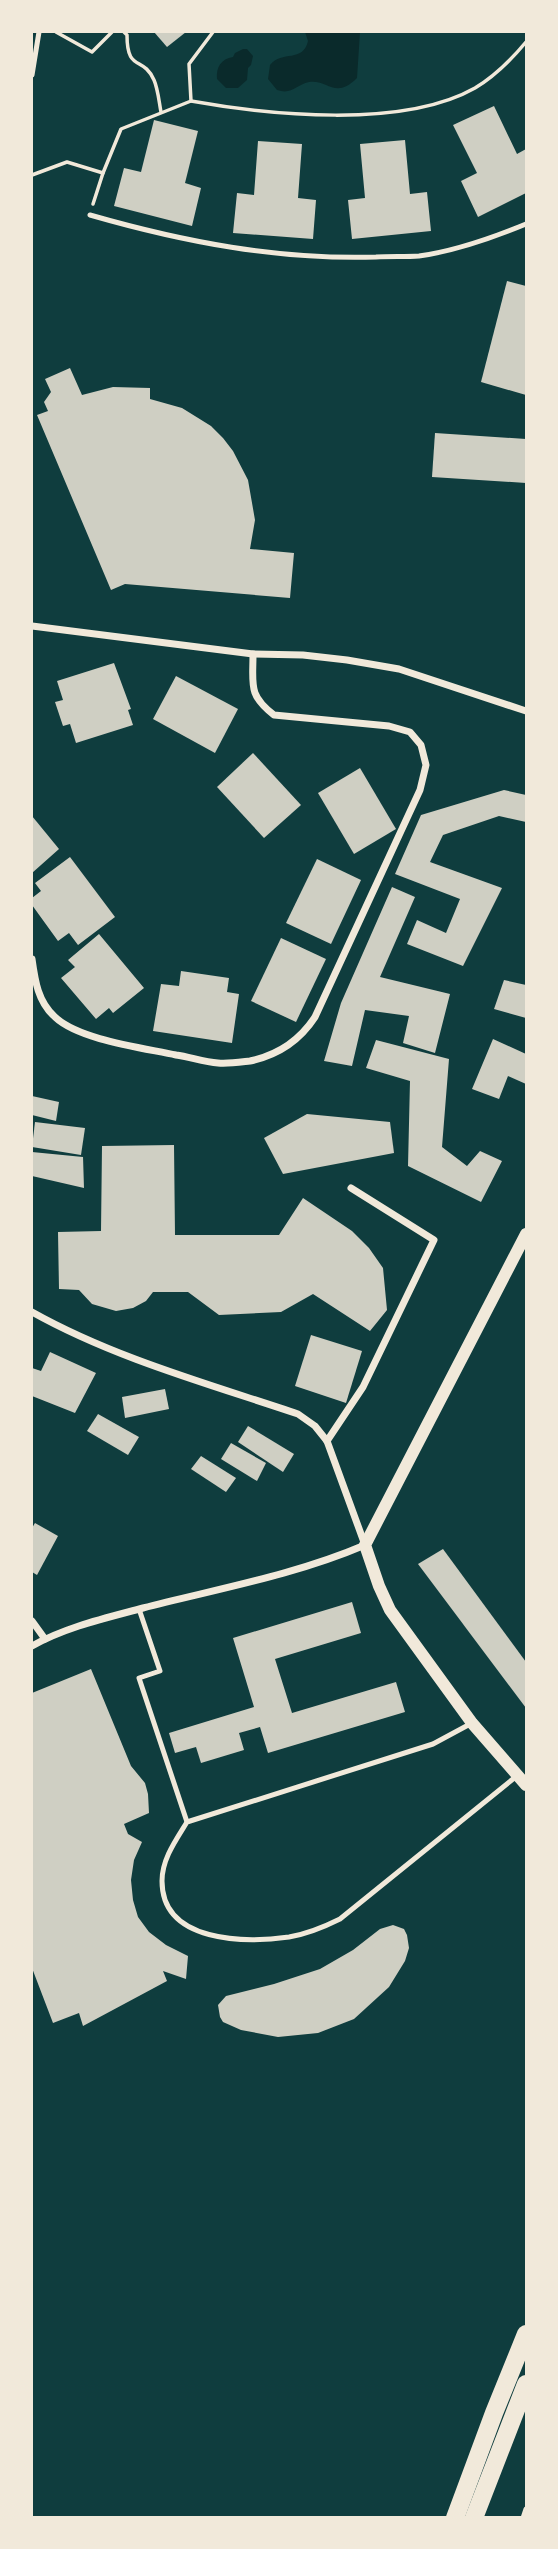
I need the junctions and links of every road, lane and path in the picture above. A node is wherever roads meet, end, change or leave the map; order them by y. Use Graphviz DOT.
graph roads {
  1 [pos="39,32"];
  2 [pos="57,32"];
  3 [pos="112,32"];
  4 [pos="124,32"];
  5 [pos="213,32"];
  6 [pos="527,42"];
  7 [pos="32,75"];
  8 [pos="191,101"];
  9 [pos="161,113"];
  10 [pos="103,173"];
  11 [pos="32,175"];
  12 [pos="90,215"];
  13 [pos="527,224"];
  14 [pos="32,626"];
  15 [pos="253,654"];
  16 [pos="527,711"];
  17 [pos="32,959"];
  18 [pos="351,1188"];
  19 [pos="527,1234"];
  20 [pos="32,1312"];
  21 [pos="327,1441"];
  22 [pos="366,1545"];
  23 [pos="139,1609"];
  24 [pos="32,1620"];
  25 [pos="45,1639"];
  26 [pos="32,1646"];
  27 [pos="472,1723"];
  28 [pos="522,1780"];
  29 [pos="187,1822"];
  30 [pos="527,2334"];
  31 [pos="527,2384"];
  32 [pos="527,2509"];
  33 [pos="456,2518"];
  34 [pos="474,2518"];
  35 [pos="523,2518"];
  1 -- 7 [label="lane"];
  2 -- 3 [label="path"];
  4 -- 9 [label="path"];
  5 -- 8 [label="path"];
  6 -- 8 [label="path"];
  8 -- 9 [label="path"];
  9 -- 10 [label="path"];
  10 -- 11 [label="path"];
  10 -- 12 [label="path"];
  12 -- 13 [label="lane"];
  14 -- 15 [label="street"];
  15 -- 16 [label="street"];
  15 -- 17 [label="street"];
  18 -- 21 [label="street"];
  19 -- 22 [label="street"];
  20 -- 21 [label="street"];
  21 -- 22 [label="street"];
  22 -- 23 [label="street"];
  22 -- 27 [label="street"];
  23 -- 25 [label="street"];
  23 -- 29 [label="lane"];
  24 -- 25 [label="street"];
  25 -- 26 [label="street"];
  27 -- 28 [label="street"];
  27 -- 29 [label="lane"];
  28 -- 29 [label="lane"];
  30 -- 33 [label="main road"];
  31 -- 34 [label="main road"];
  32 -- 35 [label="lane"];
}
